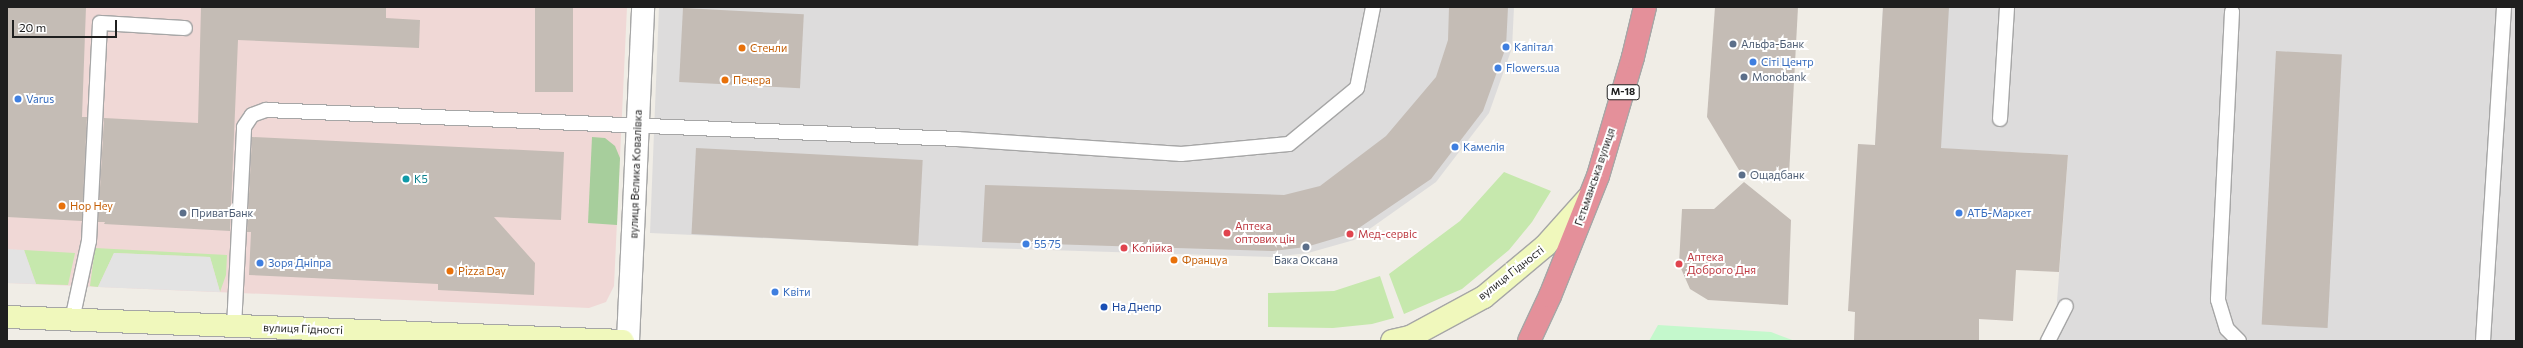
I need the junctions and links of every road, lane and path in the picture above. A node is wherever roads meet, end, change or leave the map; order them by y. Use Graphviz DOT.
graph roads {
  1 [pos="643,7"];
  2 [pos="1373,7"];
  3 [pos="1644,7"];
  4 [pos="2007,7"];
  5 [pos="2504,7"];
  6 [pos="2232,12"];
  7 [pos="185,28"];
  8 [pos="2000,118"];
  9 [pos="638,126"];
  10 [pos="1591,194"];
  11 [pos="2066,306"];
  12 [pos="7,317"];
  13 [pos="72,320"];
  14 [pos="234,327"];
  15 [pos="623,341"];
  16 [pos="628,341"];
  17 [pos="1392,341"];
  18 [pos="1529,341"];
  19 [pos="2048,341"];
  20 [pos="2239,341"];
  21 [pos="2483,341"];
  1 -- 9 [label="street, вулиця Велика Ковалівка"];
  2 -- 9 [label="lane"];
  3 -- 10 [label="highway, Гетьманська вулиця / М-18"];
  4 -- 8 [label="lane"];
  5 -- 21 [label="lane"];
  6 -- 20 [label="lane"];
  7 -- 13 [label="lane"];
  9 -- 14 [label="lane"];
  9 -- 16 [label="street, вулиця Велика Ковалівка"];
  10 -- 17 [label="main road, вулиця Гідності"];
  10 -- 18 [label="highway, Гетьманська вулиця / М-18"];
  11 -- 19 [label="lane"];
  12 -- 13 [label="main road, вулиця Гідності"];
  13 -- 14 [label="main road, вулиця Гідності"];
  14 -- 15 [label="main road, вулиця Гідності"];
}
